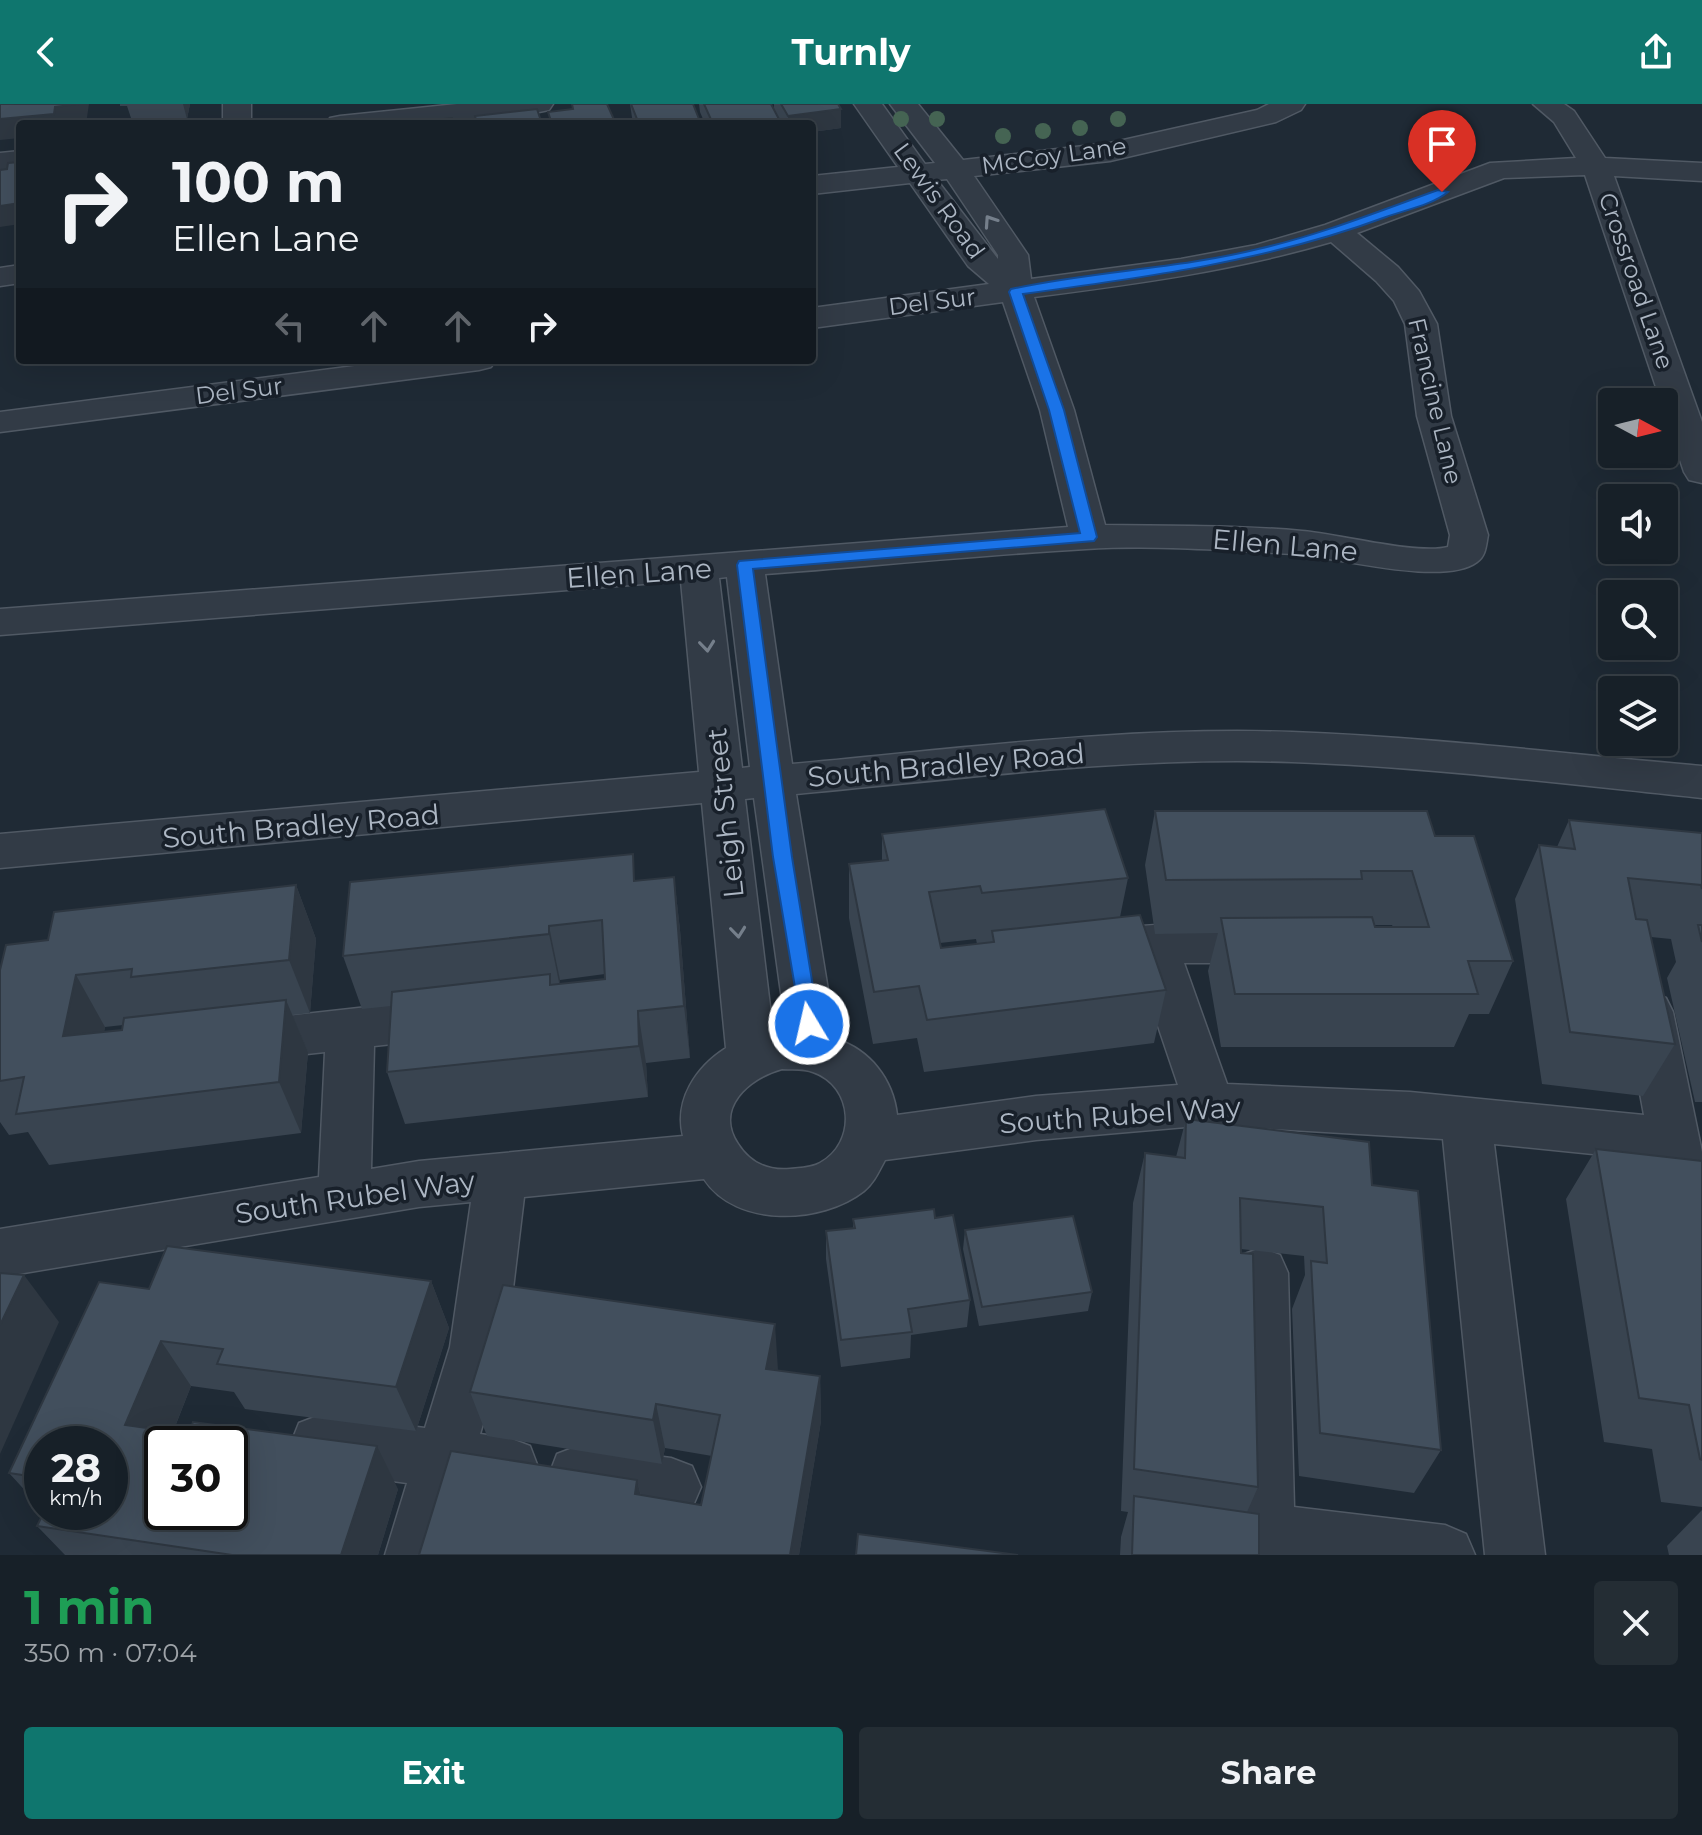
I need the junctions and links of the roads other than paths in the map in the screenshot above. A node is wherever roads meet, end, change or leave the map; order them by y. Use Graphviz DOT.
graph roads {
  1 [pos="539,104"];
  2 [pos="868,104"];
  3 [pos="904,104"];
  4 [pos="1291,104"];
  5 [pos="1547,104"];
  6 [pos="380,120"];
  7 [pos="955,169"];
  8 [pos="1702,172"];
  9 [pos="918,173"];
  10 [pos="1598,173"];
  11 [pos="816,185"];
  12 [pos="1702,187"];
  13 [pos="1336,231"];
  14 [pos="1016,292"];
  15 [pos="816,317"];
  16 [pos="448,364"];
  17 [pos="0,422"];
  18 [pos="1702,472"];
  19 [pos="1089,537"];
  20 [pos="1466,553"];
  21 [pos="745,565"];
  22 [pos="699,568"];
  23 [pos="0,622"];
  24 [pos="774,781"];
  25 [pos="1702,782"];
  26 [pos="722,786"];
  27 [pos="0,851"];
  28 [pos="1154,944"];
  29 [pos="1310,946"];
  30 [pos="1049,956"];
  31 [pos="1639,962"];
  32 [pos="486,1014"];
  33 [pos="350,1029"];
  34 [pos="197,1045"];
  35 [pos="814,1051"];
  36 [pos="751,1057"];
  37 [pos="1209,1104"];
  38 [pos="1466,1120"];
  39 [pos="871,1140"];
  40 [pos="1674,1140"];
  41 [pos="713,1156"];
  42 [pos="501,1176"];
  43 [pos="344,1196"];
  44 [pos="0,1253"];
  45 [pos="1261,1273"];
  46 [pos="1702,1284"];
  47 [pos="265,1436"];
  48 [pos="444,1458"];
  49 [pos="671,1487"];
  50 [pos="1264,1544"];
  51 [pos="415,1555"];
  52 [pos="1445,1555"];
  53 [pos="1515,1555"];
  1 -- 6 [label="street"];
  2 -- 9 [label="street, Lewis Road"];
  3 -- 7 [label="street, Lewis Road"];
  4 -- 7 [label="street, McCoy Lane"];
  5 -- 10 [label="street, Crossroad Lane"];
  7 -- 9 [label="street, McCoy Lane"];
  14 -- 7 [label="street, Lewis Road, one-way"];
  8 -- 10 [label="street, Del Sur"];
  9 -- 11 [label="street, McCoy Lane"];
  9 -- 14 [label="street, Lewis Road"];
  10 -- 12 [label="street, Del Sur"];
  10 -- 13 [label="street, Del Sur"];
  10 -- 18 [label="street, Crossroad Lane"];
  13 -- 14 [label="street, Del Sur"];
  13 -- 20 [label="street, Francine Lane"];
  14 -- 15 [label="street, Del Sur"];
  14 -- 19 [label="street, Lewis Road"];
  16 -- 17 [label="street, Del Sur"];
  19 -- 20 [label="street, Ellen Lane"];
  19 -- 21 [label="street, Ellen Lane"];
  21 -- 22 [label="street, Ellen Lane"];
  21 -- 24 [label="street, Leigh Street"];
  22 -- 23 [label="street, Ellen Lane"];
  22 -- 26 [label="street, Leigh Street, one-way"];
  24 -- 25 [label="street, South Bradley Road"];
  24 -- 26 [label="street, South Bradley Road"];
  24 -- 35 [label="street, Leigh Street"];
  26 -- 27 [label="street, South Bradley Road"];
  26 -- 36 [label="street, Leigh Street, one-way"];
  28 -- 29 [label="street"];
  28 -- 30 [label="street"];
  28 -- 37 [label="street"];
  31 -- 40 [label="street"];
  32 -- 33 [label="street"];
  33 -- 34 [label="street"];
  33 -- 43 [label="street"];
  35 -- 36 [label="street"];
  35 -- 39 [label="street"];
  36 -- 41 [label="street"];
  37 -- 38 [label="street, South Rubel Way"];
  37 -- 39 [label="street, South Rubel Way"];
  38 -- 40 [label="street, South Rubel Way"];
  38 -- 53 [label="street"];
  39 -- 41 [label="street"];
  40 -- 46 [label="street"];
  41 -- 42 [label="street, South Rubel Way"];
  42 -- 43 [label="street, South Rubel Way"];
  42 -- 48 [label="street"];
  43 -- 44 [label="street, South Rubel Way"];
  45 -- 50 [label="street"];
  47 -- 48 [label="street"];
  48 -- 49 [label="street"];
  48 -- 51 [label="street"];
  50 -- 52 [label="street"];
}
